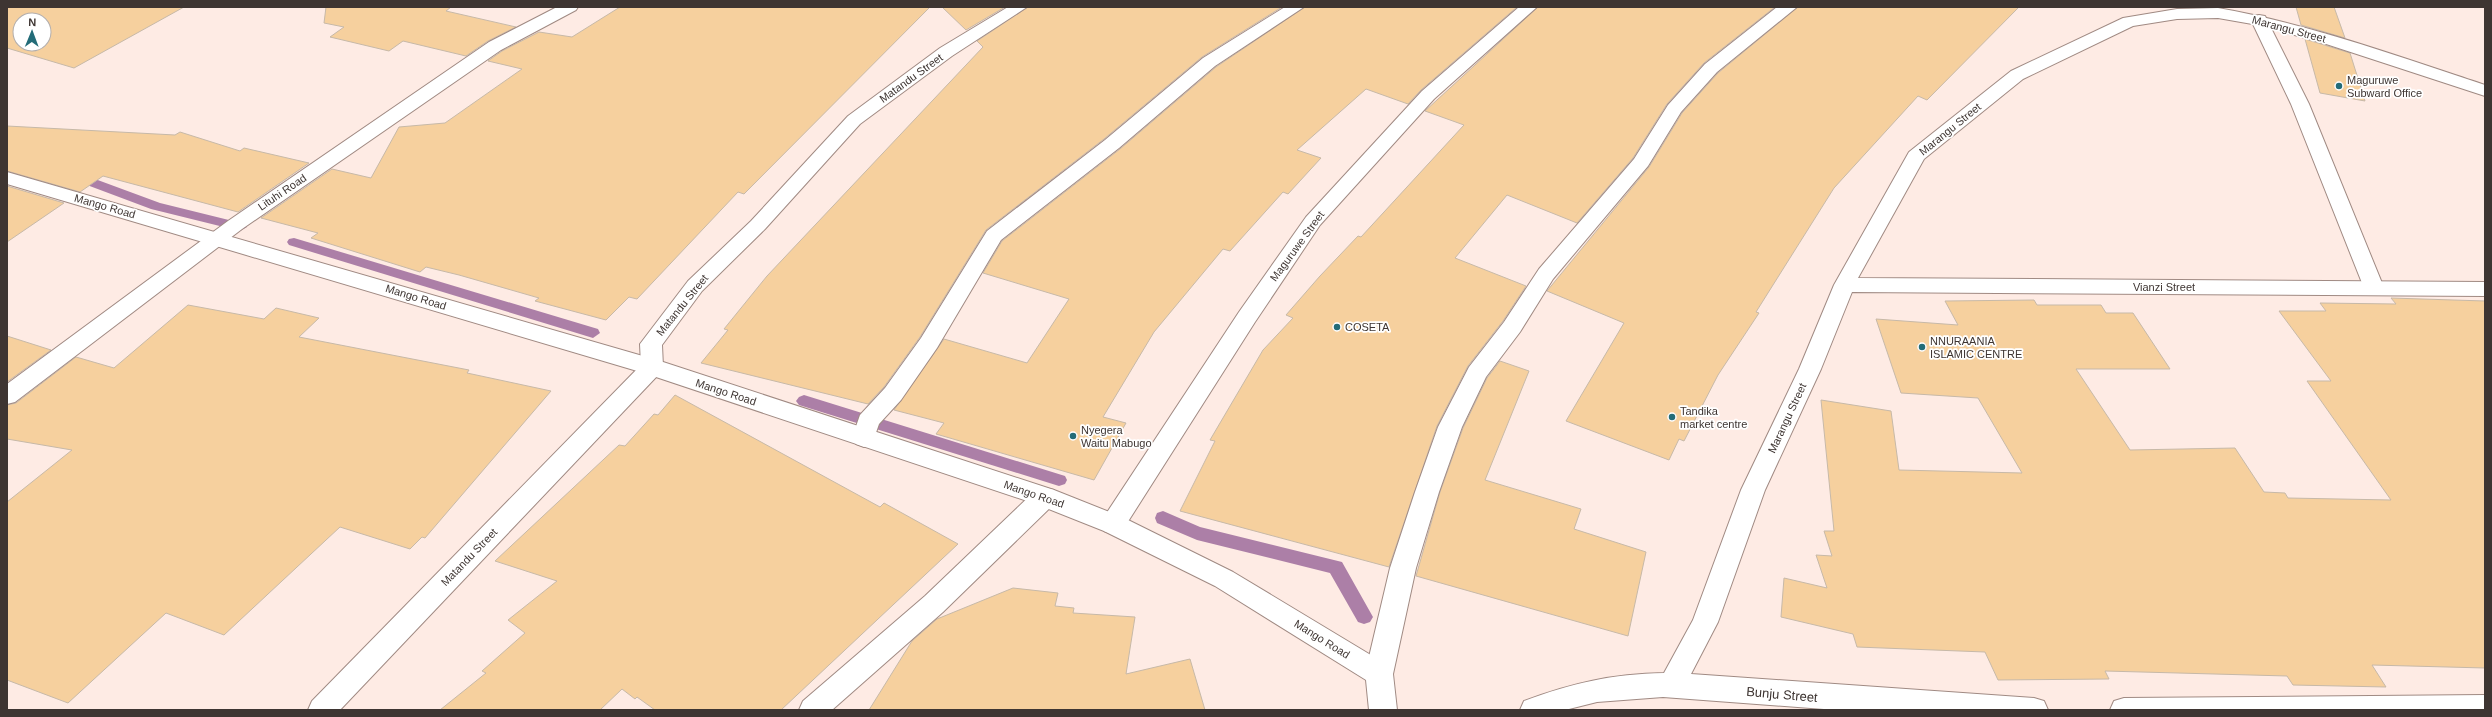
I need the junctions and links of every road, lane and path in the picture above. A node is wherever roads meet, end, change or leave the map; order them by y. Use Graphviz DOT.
graph roads {
  1 [pos="570,7"];
  2 [pos="1019,7"];
  3 [pos="1296,7"];
  4 [pos="1529,7"];
  5 [pos="1789,7"];
  6 [pos="2217,10"];
  7 [pos="2259,20"];
  8 [pos="2485,91"];
  9 [pos="7,178"];
  10 [pos="216,238"];
  11 [pos="1844,285"];
  12 [pos="2374,288"];
  13 [pos="2485,289"];
  14 [pos="652,367"];
  15 [pos="7,396"];
  16 [pos="864,438"];
  17 [pos="1045,497"];
  18 [pos="1113,524"];
  19 [pos="1378,674"];
  20 [pos="1672,684"];
  21 [pos="2485,707"];
  22 [pos="322,710"];
  23 [pos="812,710"];
  24 [pos="1383,710"];
  25 [pos="1534,710"];
  26 [pos="2034,710"];
  27 [pos="2124,710"];
  1 -- 10 [label="street, Lituhi Road"];
  2 -- 14 [label="street, Matandu Street"];
  3 -- 16 [label="street"];
  4 -- 18 [label="street, Maguruwe Street"];
  5 -- 19 [label="street"];
  6 -- 7 [label="street, Marangu Street"];
  6 -- 11 [label="street, Marangu Street"];
  7 -- 8 [label="street, Marangu Street"];
  7 -- 12 [label="street"];
  9 -- 10 [label="street, Mango Road"];
  10 -- 14 [label="street, Mango Road"];
  10 -- 15 [label="street, Lituhi Road"];
  11 -- 12 [label="street, Vianzi Street"];
  11 -- 20 [label="street, Marangu Street"];
  12 -- 13 [label="street, Vianzi Street"];
  14 -- 16 [label="street, Mango Road"];
  14 -- 22 [label="street, Matandu Street"];
  16 -- 17 [label="street, Mango Road"];
  17 -- 18 [label="street, Mango Road"];
  17 -- 23 [label="street"];
  18 -- 19 [label="street, Mango Road"];
  19 -- 24 [label="street"];
  20 -- 25 [label="street, Bunju Street"];
  20 -- 26 [label="street, Bunju Street"];
  21 -- 27 [label="street"];
}
